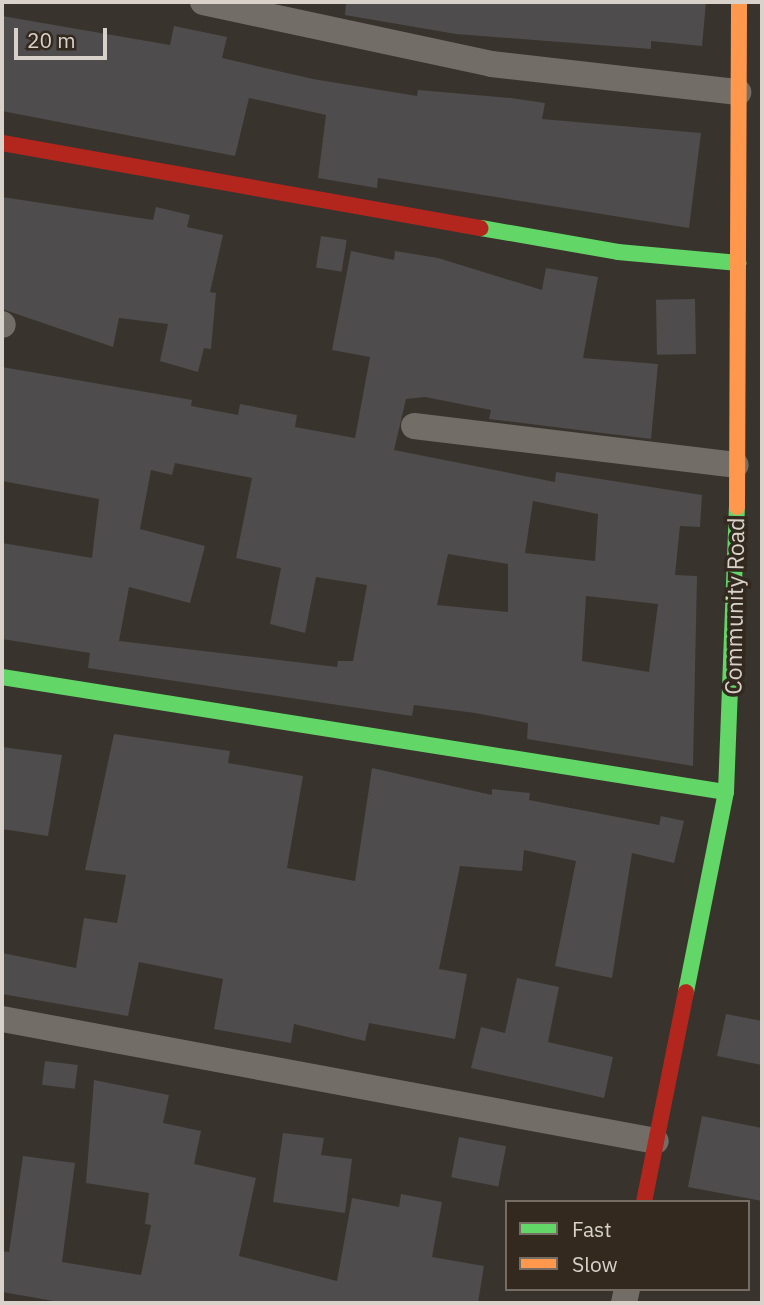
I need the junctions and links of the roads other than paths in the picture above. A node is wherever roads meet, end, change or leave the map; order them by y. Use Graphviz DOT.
graph roads {
  1 [pos="204,2"];
  2 [pos="739,2"];
  3 [pos="738,92"];
  4 [pos="2,143"];
  5 [pos="738,263"];
  6 [pos="751,334"];
  7 [pos="414,426"];
  8 [pos="737,465"];
  9 [pos="2,677"];
  10 [pos="726,792"];
  11 [pos="2,1019"];
  12 [pos="656,1141"];
  13 [pos="644,1200"];
  1 -- 3 [label="street"];
  2 -- 3 [label="street, Community Road"];
  3 -- 5 [label="street, Community Road"];
  4 -- 5 [label="street"];
  5 -- 6 [label="street, Community Road"];
  6 -- 8 [label="street, Community Road"];
  7 -- 8 [label="street"];
  8 -- 10 [label="street, Community Road"];
  9 -- 10 [label="street"];
  10 -- 12 [label="street, Community Road"];
  11 -- 12 [label="street"];
  12 -- 13 [label="street, Community Road"];
}
